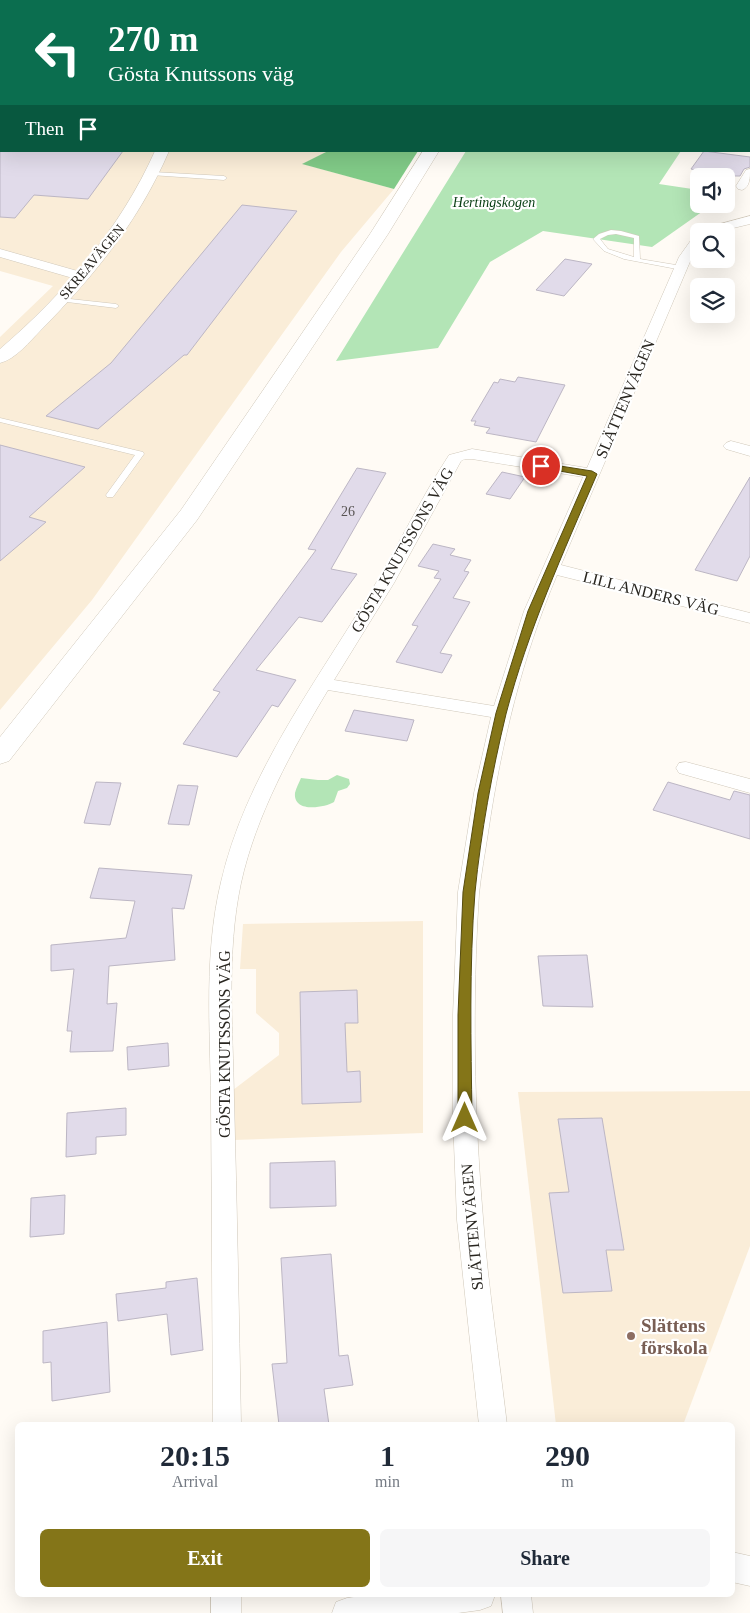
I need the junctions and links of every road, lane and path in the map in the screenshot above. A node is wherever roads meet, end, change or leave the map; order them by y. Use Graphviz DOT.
graph roads {
  1 [pos="162,152"];
  2 [pos="430,152"];
  3 [pos="750,173"];
  4 [pos="153,174"];
  5 [pos="224,178"];
  6 [pos="742,186"];
  7 [pos="750,220"];
  8 [pos="734,223"];
  9 [pos="0,253"];
  10 [pos="690,253"];
  11 [pos="637,260"];
  12 [pos="684,262"];
  13 [pos="83,277"];
  14 [pos="61,300"];
  15 [pos="116,306"];
  16 [pos="0,358"];
  17 [pos="0,420"];
  18 [pos="731,446"];
  19 [pos="750,450"];
  20 [pos="592,474"];
  21 [pos="110,495"];
  22 [pos="551,568"];
  23 [pos="750,618"];
  24 [pos="323,684"];
  25 [pos="501,713"];
  26 [pos="0,755"];
  27 [pos="686,768"];
  28 [pos="750,786"];
  29 [pos="227,1422"];
  30 [pos="493,1422"];
  31 [pos="735,1568"];
  32 [pos="750,1571"];
  33 [pos="226,1597"];
  34 [pos="465,1597"];
  35 [pos="516,1597"];
  36 [pos="226,1613"];
  37 [pos="347,1613"];
  38 [pos="518,1613"];
  1 -- 4 [label="street, SKREAVÄGEN"];
  2 -- 26 [label="main road"];
  3 -- 6 [label="street"];
  4 -- 5 [label="lane"];
  4 -- 13 [label="street, SKREAVÄGEN"];
  7 -- 8 [label="street"];
  9 -- 13 [label="street"];
  10 -- 12 [label="street, SLÄTTENVÄGEN"];
  11 -- 11 [label="lane"];
  11 -- 12 [label="lane"];
  12 -- 20 [label="street, SLÄTTENVÄGEN"];
  13 -- 14 [label="street, SKREAVÄGEN"];
  14 -- 15 [label="lane"];
  14 -- 16 [label="street, SKREAVÄGEN"];
  17 -- 21 [label="lane"];
  18 -- 19 [label="street"];
  20 -- 22 [label="street, SLÄTTENVÄGEN"];
  20 -- 24 [label="street, GÖSTA KNUTSSONS VÄG"];
  22 -- 23 [label="street, LILL ANDERS VÄG"];
  22 -- 25 [label="street, SLÄTTENVÄGEN"];
  24 -- 25 [label="street"];
  24 -- 29 [label="street, GÖSTA KNUTSSONS VÄG"];
  25 -- 30 [label="street, SLÄTTENVÄGEN"];
  27 -- 28 [label="street"];
  31 -- 32 [label="street"];
  33 -- 36 [label="street"];
  34 -- 37 [label="street"];
  35 -- 38 [label="street"];
}
